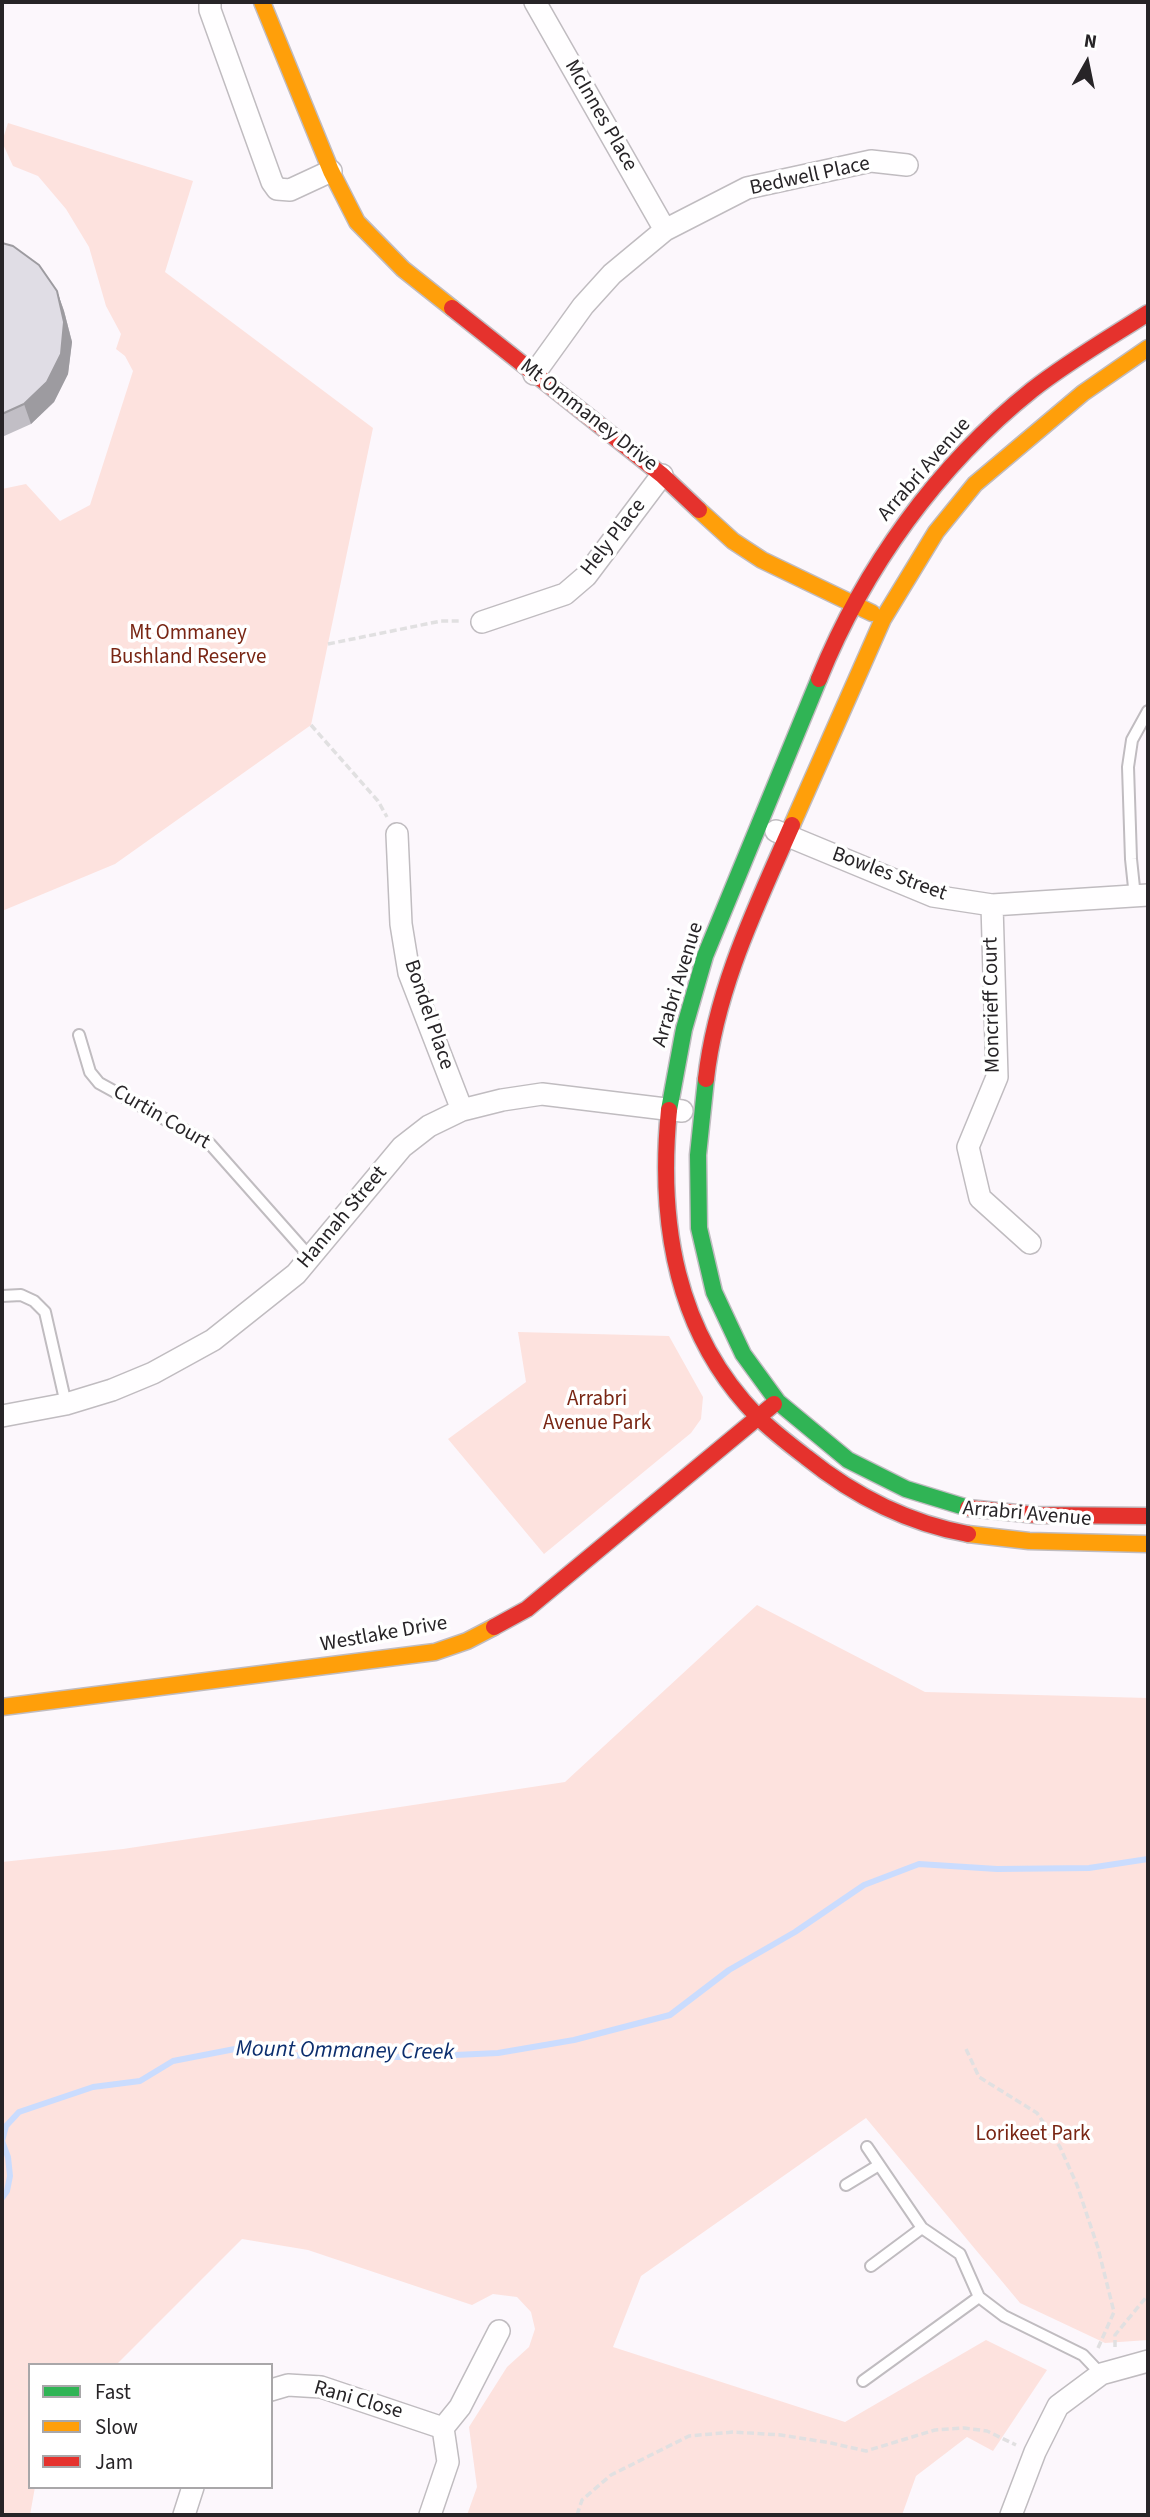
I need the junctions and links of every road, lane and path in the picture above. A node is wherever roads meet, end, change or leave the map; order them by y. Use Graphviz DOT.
graph roads {
  1 [pos="210,2"];
  2 [pos="262,2"];
  3 [pos="535,2"];
  4 [pos="907,165"];
  5 [pos="331,171"];
  6 [pos="665,230"];
  7 [pos="1148,313"];
  8 [pos="1148,348"];
  9 [pos="534,374"];
  10 [pos="662,475"];
  11 [pos="852,604"];
  12 [pos="883,619"];
  13 [pos="482,622"];
  14 [pos="328,644"];
  15 [pos="1148,711"];
  16 [pos="312,725"];
  17 [pos="760,825"];
  18 [pos="397,834"];
  19 [pos="787,836"];
  20 [pos="1141,896"];
  21 [pos="992,905"];
  22 [pos="79,1035"];
  23 [pos="462,1110"];
  24 [pos="670,1110"];
  25 [pos="701,1112"];
  26 [pos="1030,1243"];
  27 [pos="311,1258"];
  28 [pos="2,1296"];
  29 [pos="778,1402"];
  30 [pos="66,1404"];
  31 [pos="2,1416"];
  32 [pos="757,1416"];
  33 [pos="1148,1516"];
  34 [pos="1148,1544"];
  35 [pos="2,1707"];
  36 [pos="966,2049"];
  37 [pos="867,2147"];
  38 [pos="879,2165"];
  39 [pos="846,2185"];
  40 [pos="922,2228"];
  41 [pos="871,2266"];
  42 [pos="1148,2295"];
  43 [pos="979,2297"];
  44 [pos="499,2331"];
  45 [pos="1115,2347"];
  46 [pos="1148,2361"];
  47 [pos="1095,2368"];
  48 [pos="863,2381"];
  49 [pos="273,2389"];
  50 [pos="443,2427"];
  51 [pos="1035,2452"];
  52 [pos="192,2489"];
  53 [pos="184,2515"];
  54 [pos="430,2515"];
  55 [pos="577,2515"];
  56 [pos="1011,2515"];
  1 -- 5 [label="street"];
  2 -- 5 [label="street, Mt Ommaney Drive"];
  3 -- 6 [label="street, McInnes Place"];
  4 -- 6 [label="street, Bedwell Place"];
  5 -- 9 [label="street, Mt Ommaney Drive"];
  6 -- 9 [label="street, Bedwell Place"];
  7 -- 11 [label="street, Arrabri Avenue"];
  8 -- 12 [label="street, Arrabri Avenue"];
  9 -- 10 [label="street, Mt Ommaney Drive"];
  10 -- 11 [label="street, Mt Ommaney Drive"];
  10 -- 13 [label="street, Hely Place"];
  11 -- 12 [label="street, Mt Ommaney Drive"];
  11 -- 17 [label="street, Arrabri Avenue"];
  12 -- 19 [label="street, Arrabri Avenue"];
  13 -- 14 [label="path"];
  15 -- 20 [label="lane"];
  16 -- 18 [label="path"];
  17 -- 19 [label="street, Bowles Street"];
  17 -- 24 [label="street, Arrabri Avenue"];
  18 -- 23 [label="street, Bondel Place"];
  19 -- 21 [label="street, Bowles Street"];
  19 -- 25 [label="street, Arrabri Avenue"];
  20 -- 21 [label="street, Bowles Street"];
  21 -- 26 [label="street, Moncrieff Court"];
  22 -- 27 [label="lane, Curtin Court"];
  23 -- 24 [label="street, Hannah Street"];
  23 -- 27 [label="street, Hannah Street"];
  24 -- 25 [label="street, Hannah Street"];
  24 -- 32 [label="street, Arrabri Avenue"];
  25 -- 29 [label="street, Arrabri Avenue"];
  27 -- 30 [label="street, Hannah Street"];
  28 -- 30 [label="lane"];
  29 -- 32 [label="street, Westlake Drive"];
  29 -- 33 [label="street, Arrabri Avenue"];
  30 -- 31 [label="street, Hannah Street"];
  32 -- 34 [label="street, Arrabri Avenue"];
  32 -- 35 [label="street, Westlake Drive"];
  36 -- 47 [label="path"];
  37 -- 38 [label="lane"];
  38 -- 39 [label="lane"];
  38 -- 40 [label="lane"];
  40 -- 41 [label="lane"];
  40 -- 43 [label="lane"];
  42 -- 45 [label="path"];
  43 -- 47 [label="lane"];
  43 -- 48 [label="lane"];
  44 -- 50 [label="street"];
  46 -- 47 [label="street"];
  47 -- 51 [label="street"];
  49 -- 50 [label="street, Rani Close"];
  50 -- 54 [label="street"];
  51 -- 55 [label="path"];
  51 -- 56 [label="street"];
  52 -- 53 [label="street"];
}
